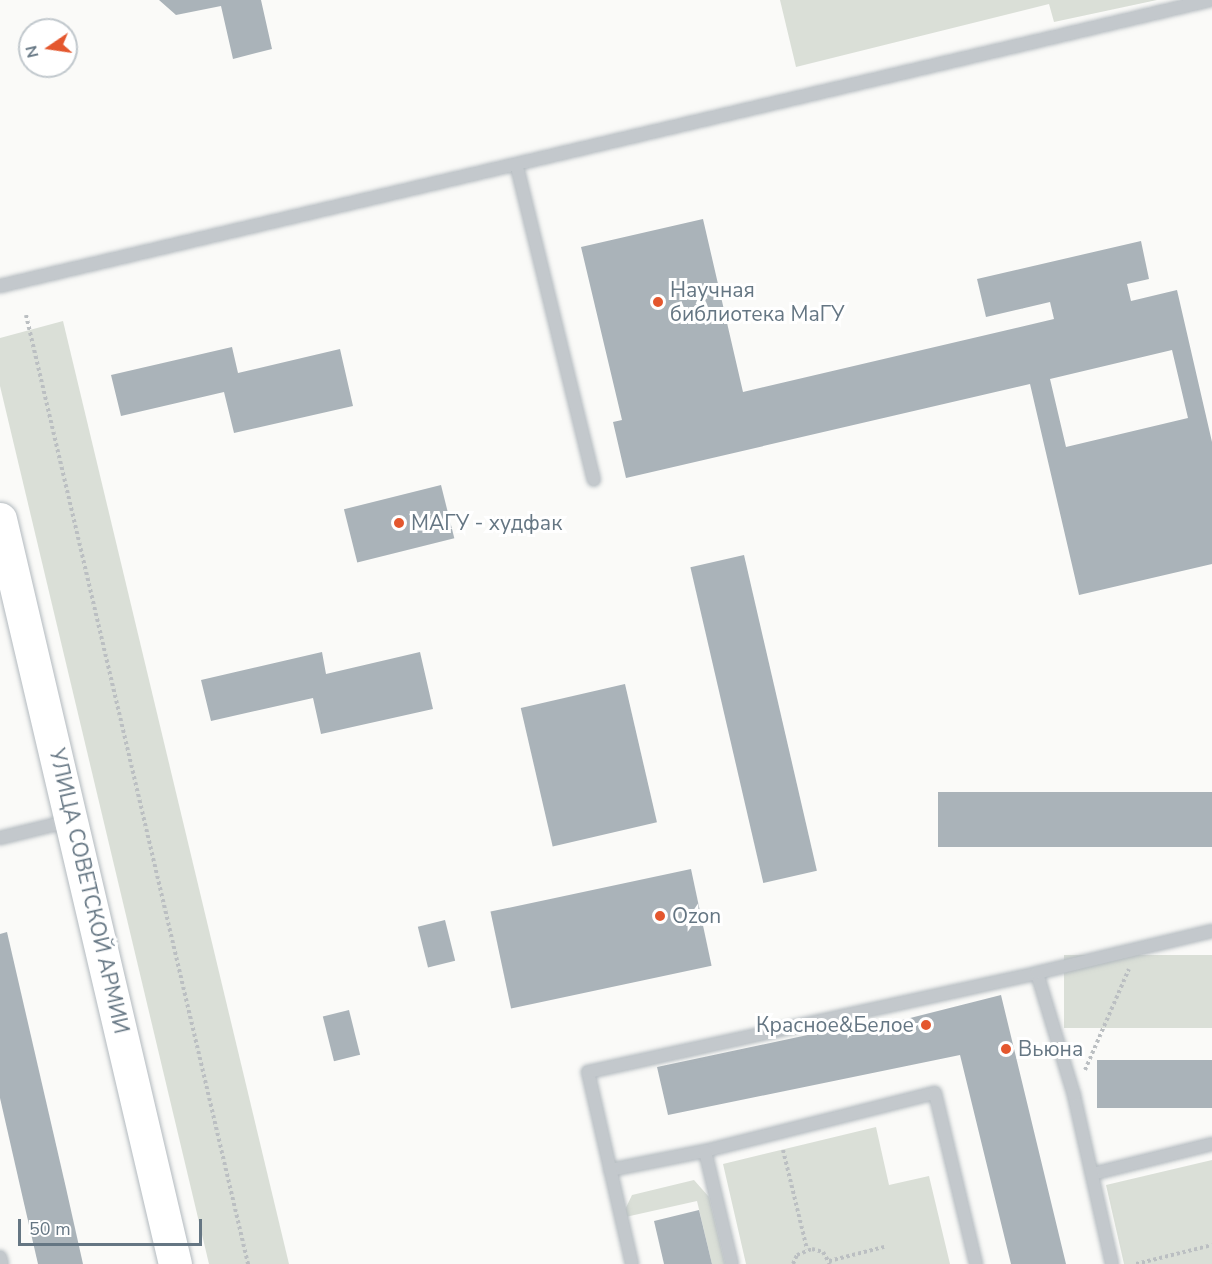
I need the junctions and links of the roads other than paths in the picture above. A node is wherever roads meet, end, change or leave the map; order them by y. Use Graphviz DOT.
graph roads {
  1 [pos="1211,0"];
  2 [pos="517,167"];
  3 [pos="0,286"];
  4 [pos="594,480"];
  5 [pos="0,519"];
  6 [pos="72,820"];
  7 [pos="0,838"];
  8 [pos="1212,931"];
  9 [pos="1037,974"];
  10 [pos="1212,1144"];
  11 [pos="705,1151"];
  12 [pos="610,1170"];
  13 [pos="1092,1174"];
  14 [pos="0,1257"];
  15 [pos="2,1264"];
  16 [pos="175,1264"];
  17 [pos="632,1264"];
  18 [pos="732,1264"];
  19 [pos="976,1264"];
  20 [pos="1113,1264"];
  1 -- 2 [label="lane"];
  2 -- 3 [label="lane"];
  2 -- 4 [label="lane"];
  5 -- 6 [label="main road, УЛИЦА СОВЕТСКОЙ АРМИИ"];
  6 -- 7 [label="lane"];
  6 -- 16 [label="main road, УЛИЦА СОВЕТСКОЙ АРМИИ"];
  8 -- 9 [label="lane"];
  9 -- 12 [label="lane"];
  9 -- 13 [label="lane"];
  10 -- 13 [label="lane"];
  11 -- 12 [label="lane"];
  11 -- 18 [label="lane"];
  11 -- 19 [label="lane"];
  12 -- 17 [label="lane"];
  13 -- 20 [label="lane"];
  14 -- 15 [label="lane"];
}
